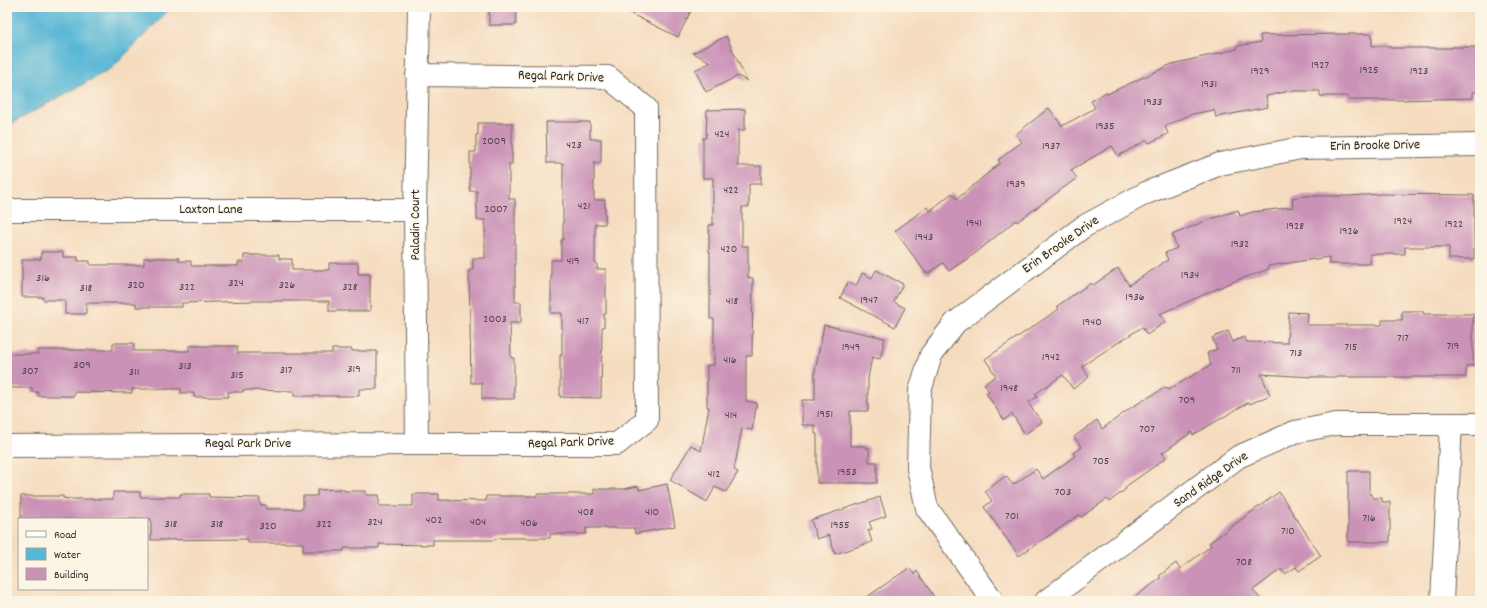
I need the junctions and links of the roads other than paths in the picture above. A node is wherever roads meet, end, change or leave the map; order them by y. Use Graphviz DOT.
graph roads {
  1 [pos="419,7"];
  2 [pos="417,75"];
  3 [pos="1480,145"];
  4 [pos="7,210"];
  5 [pos="416,210"];
  6 [pos="1451,424"];
  7 [pos="1480,424"];
  8 [pos="417,444"];
  9 [pos="7,446"];
  10 [pos="993,601"];
  11 [pos="1046,601"];
  12 [pos="1442,601"];
  1 -- 2 [label="street, Paladin Court"];
  2 -- 5 [label="street, Paladin Court"];
  2 -- 8 [label="street, Regal Park Drive"];
  3 -- 10 [label="street, Erin Brooke Drive"];
  4 -- 5 [label="street, Laxton Lane"];
  5 -- 8 [label="street, Paladin Court"];
  6 -- 7 [label="street, Sand Ridge Drive"];
  6 -- 11 [label="street, Sand Ridge Drive"];
  6 -- 12 [label="street"];
  8 -- 9 [label="street, Regal Park Drive"];
}
